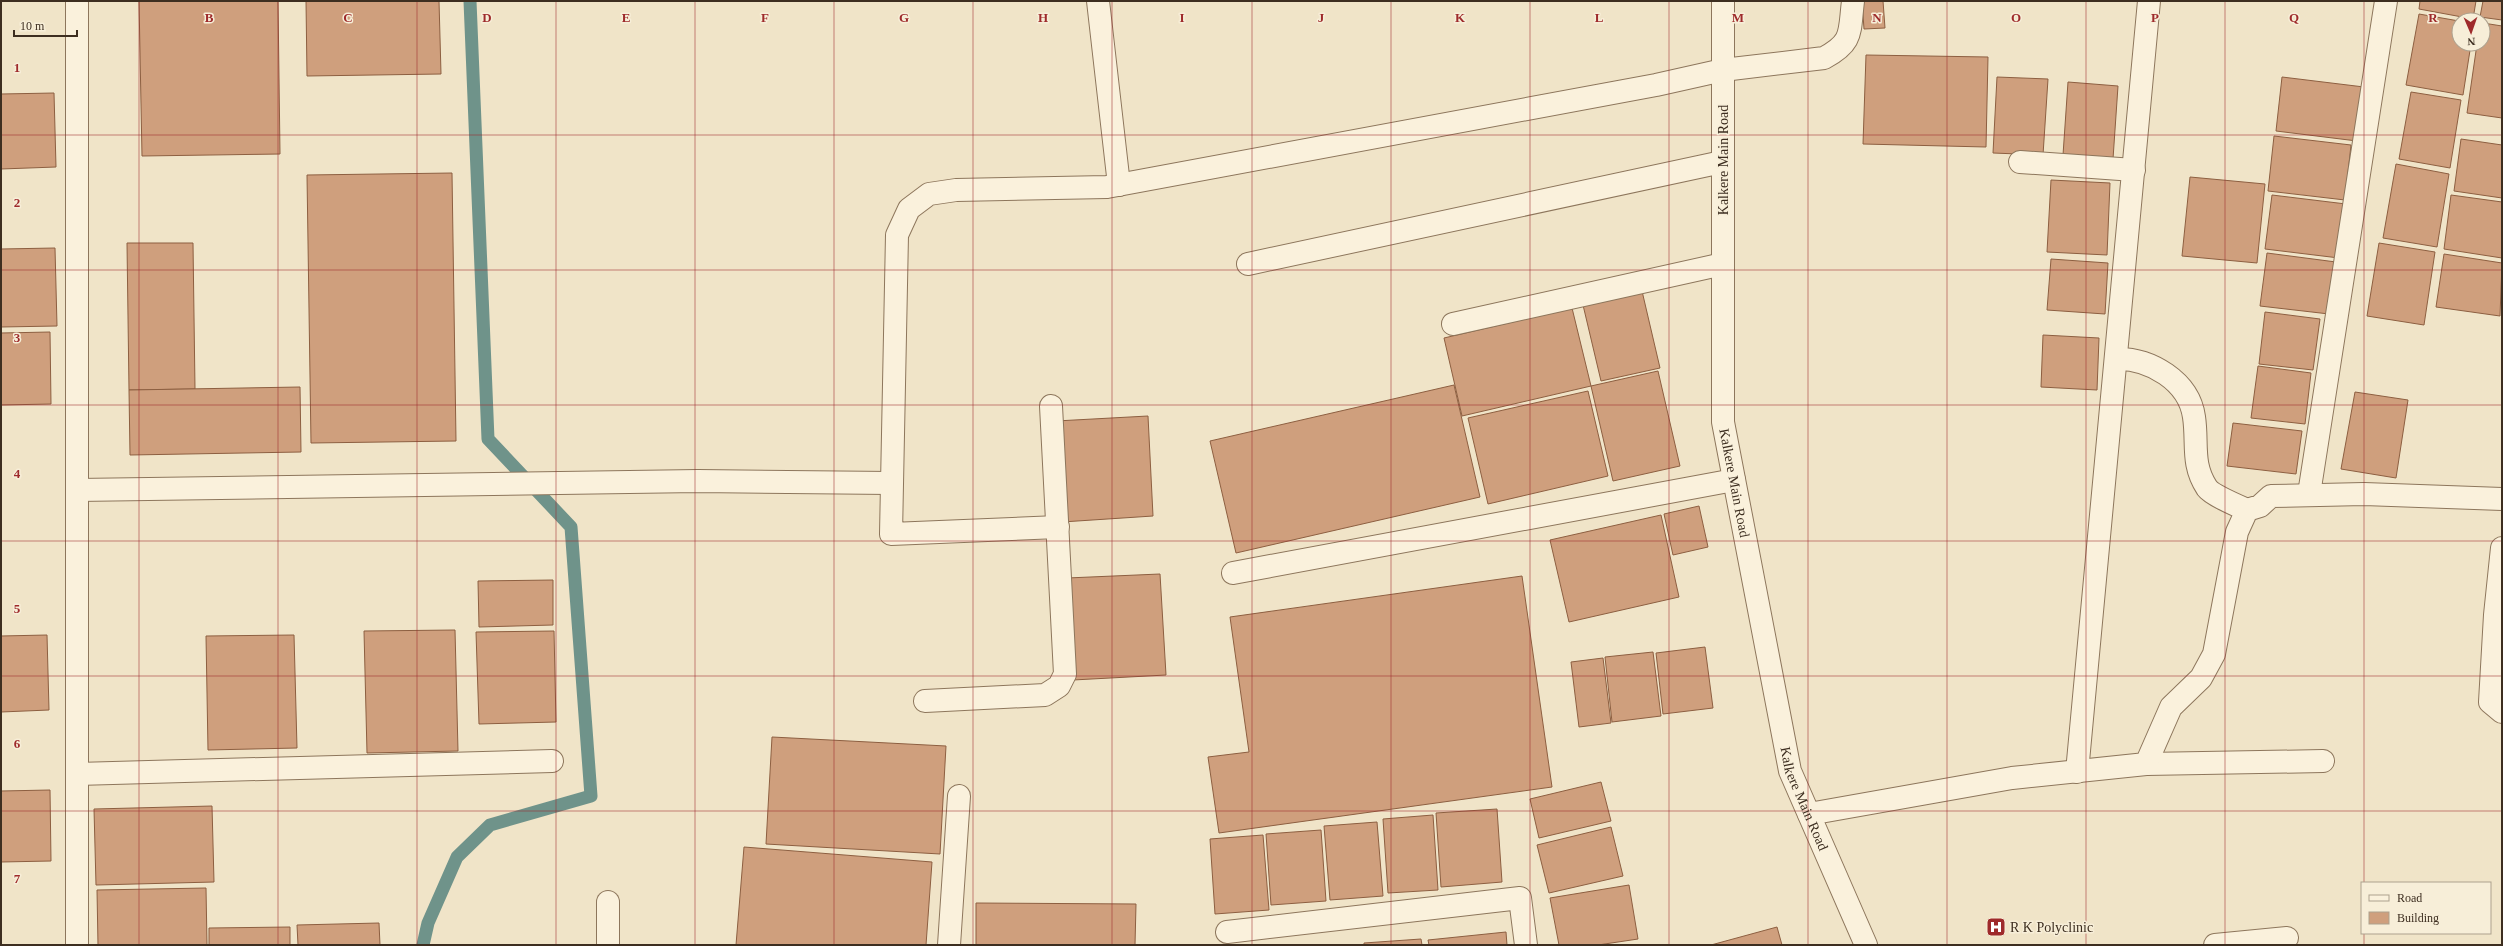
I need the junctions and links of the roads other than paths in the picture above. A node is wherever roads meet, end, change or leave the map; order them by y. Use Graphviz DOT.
graph roads {
  1 [pos="77,1"];
  2 [pos="1098,1"];
  3 [pos="1722,1"];
  4 [pos="1853,1"];
  5 [pos="2149,1"];
  6 [pos="2386,1"];
  7 [pos="1723,70"];
  8 [pos="1722,162"];
  9 [pos="2020,162"];
  10 [pos="2134,170"];
  11 [pos="1119,185"];
  12 [pos="1248,264"];
  13 [pos="1723,264"];
  14 [pos="1453,324"];
  15 [pos="2116,359"];
  16 [pos="1051,406"];
  17 [pos="1734,480"];
  18 [pos="891,483"];
  19 [pos="77,490"];
  20 [pos="2309,494"];
  21 [pos="2502,499"];
  22 [pos="2247,510"];
  23 [pos="1058,527"];
  24 [pos="2502,548"];
  25 [pos="1233,573"];
  26 [pos="925,701"];
  27 [pos="2502,712"];
  28 [pos="2324,761"];
  29 [pos="552,762"];
  30 [pos="2146,764"];
  31 [pos="2077,772"];
  32 [pos="77,774"];
  33 [pos="959,796"];
  34 [pos="1809,814"];
  35 [pos="608,902"];
  36 [pos="1227,932"];
  37 [pos="2287,938"];
  38 [pos="77,945"];
  39 [pos="608,945"];
  40 [pos="949,945"];
  41 [pos="1526,945"];
  42 [pos="1866,945"];
  43 [pos="2215,945"];
  1 -- 19 [label="street"];
  2 -- 11 [label="street"];
  3 -- 7 [label="street, Kalkere Main Road"];
  4 -- 7 [label="street"];
  5 -- 10 [label="street"];
  6 -- 20 [label="street"];
  7 -- 8 [label="street, Kalkere Main Road"];
  7 -- 11 [label="street"];
  8 -- 12 [label="street"];
  8 -- 13 [label="street, Kalkere Main Road"];
  9 -- 10 [label="street"];
  10 -- 15 [label="street"];
  11 -- 18 [label="street"];
  13 -- 14 [label="street"];
  13 -- 17 [label="street, Kalkere Main Road"];
  15 -- 22 [label="street"];
  15 -- 31 [label="street"];
  16 -- 23 [label="street"];
  17 -- 25 [label="street"];
  17 -- 34 [label="street, Kalkere Main Road"];
  18 -- 19 [label="street"];
  18 -- 23 [label="street"];
  19 -- 32 [label="street"];
  20 -- 21 [label="street"];
  20 -- 22 [label="street"];
  22 -- 30 [label="street"];
  23 -- 26 [label="street"];
  24 -- 27 [label="street"];
  28 -- 30 [label="street"];
  29 -- 32 [label="street"];
  30 -- 31 [label="street"];
  31 -- 34 [label="street"];
  32 -- 38 [label="street"];
  33 -- 40 [label="street"];
  34 -- 42 [label="street, Kalkere Main Road"];
  35 -- 39 [label="street"];
  36 -- 41 [label="street"];
  37 -- 43 [label="street"];
}
